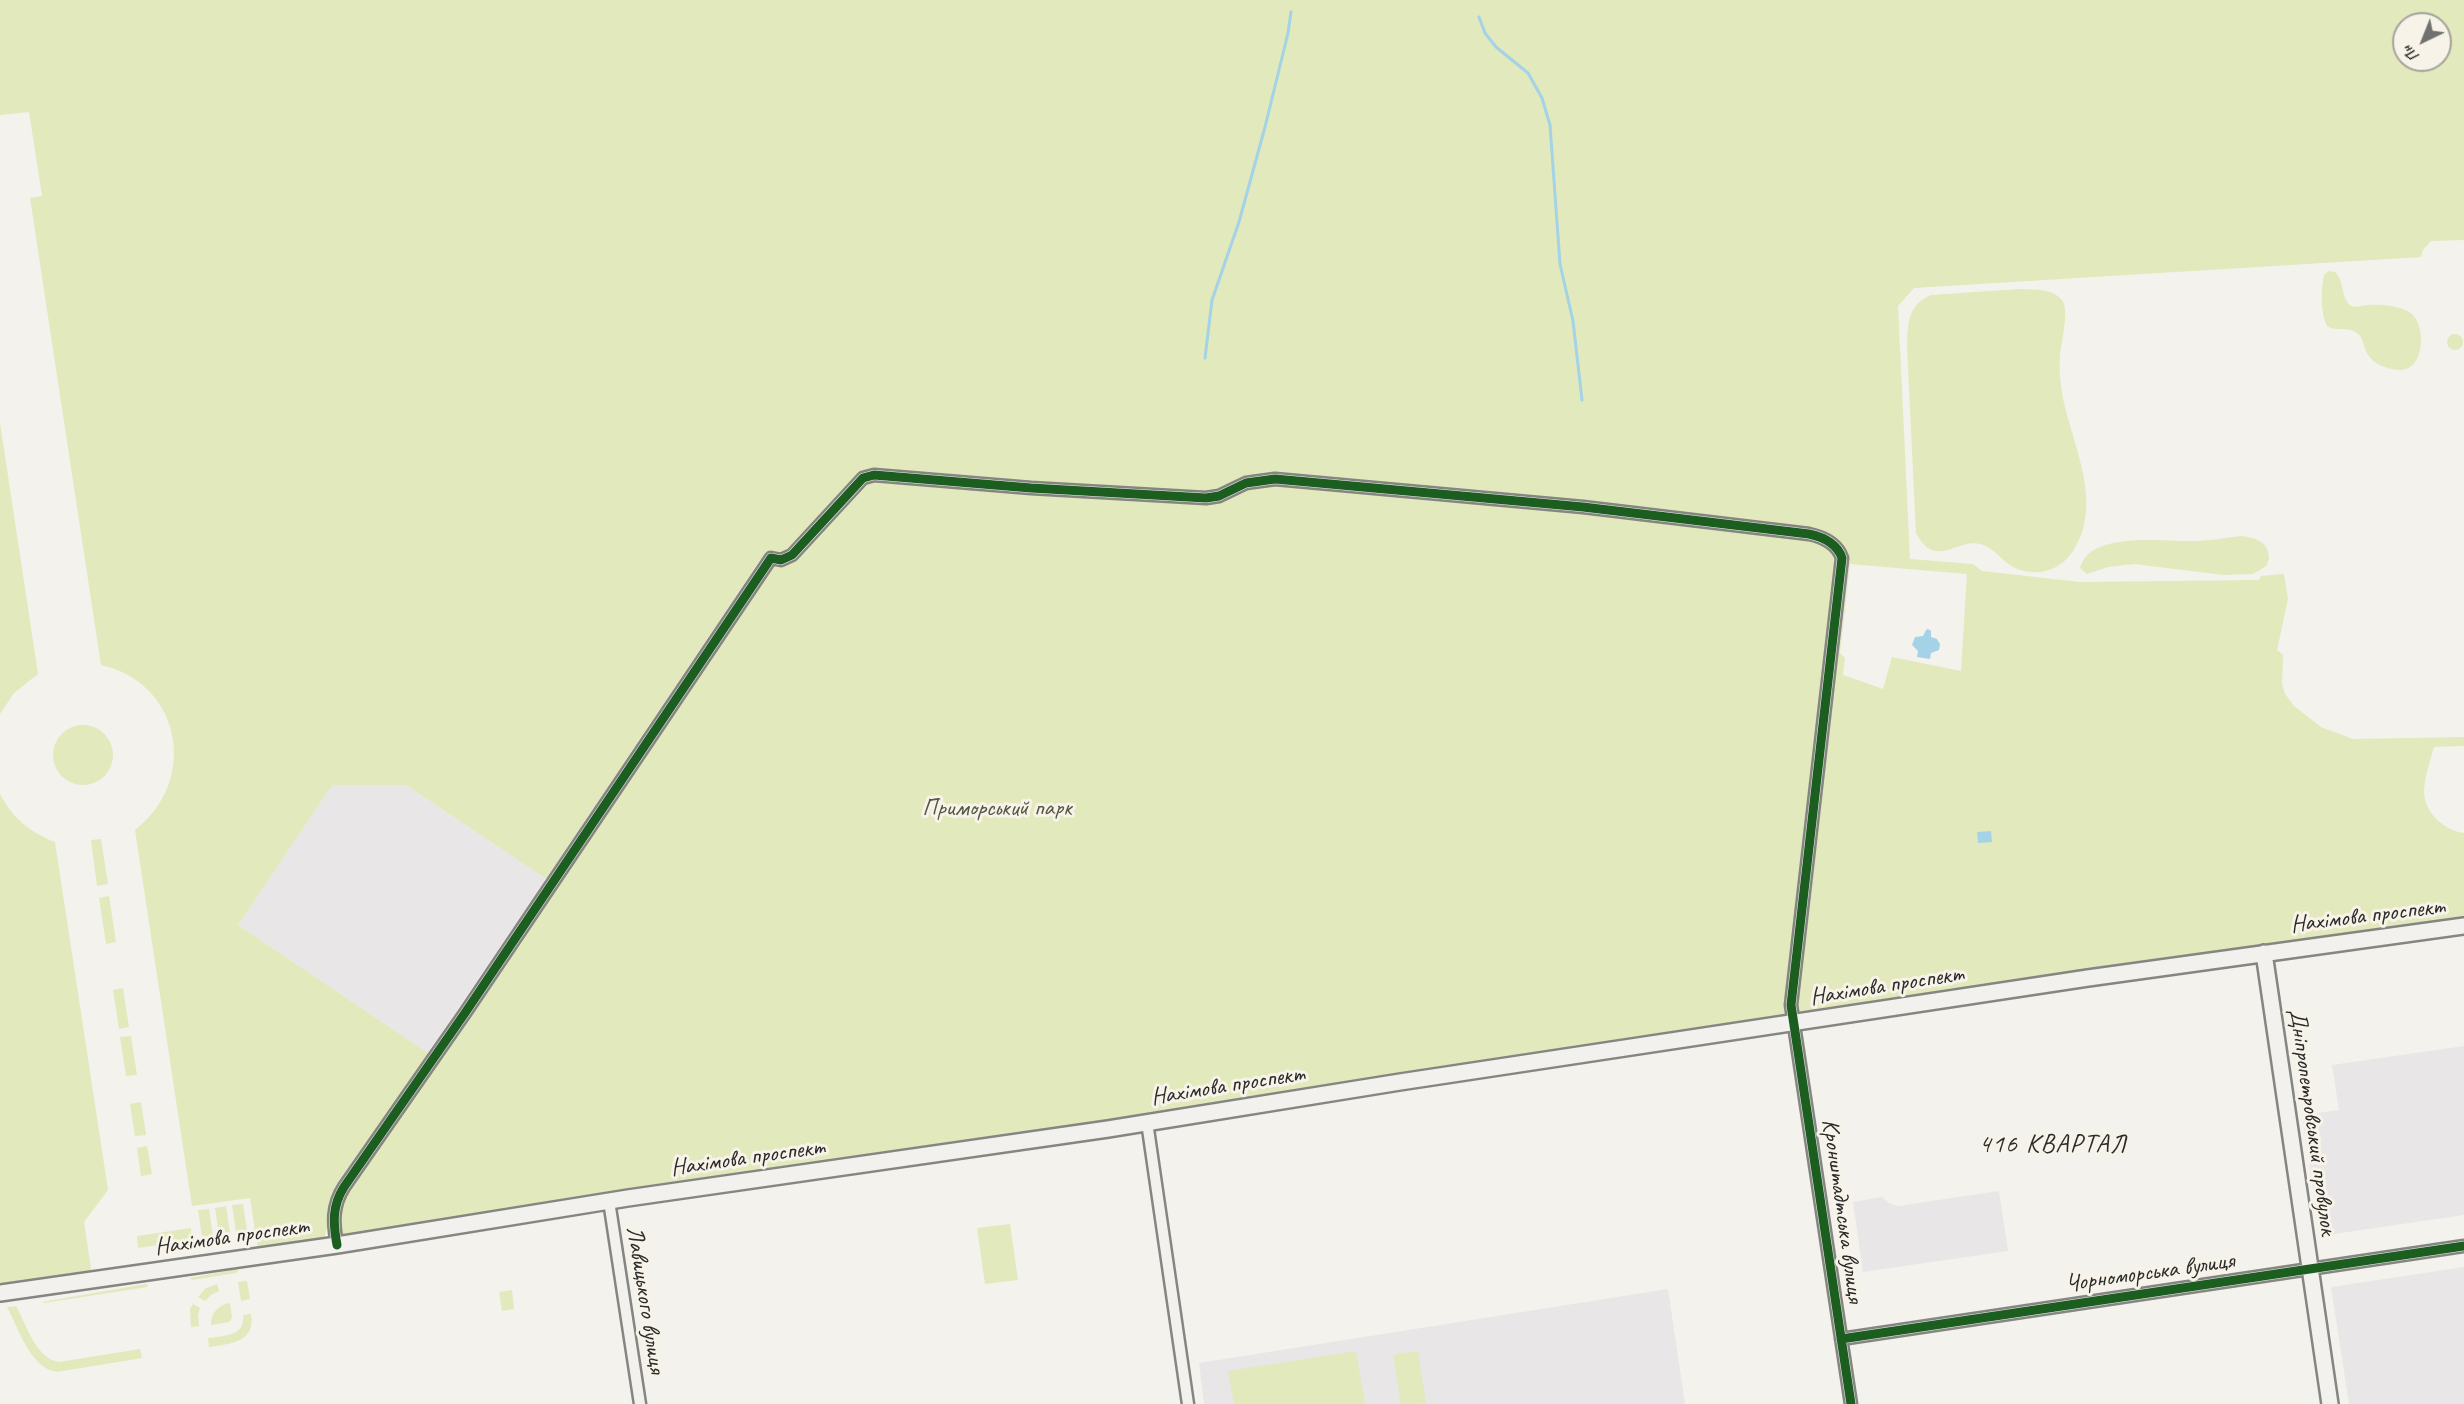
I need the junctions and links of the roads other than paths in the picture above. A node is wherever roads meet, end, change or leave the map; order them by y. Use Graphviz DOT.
graph roads {
  1 [pos="2464,926"];
  2 [pos="2264,953"];
  3 [pos="1794,1023"];
  4 [pos="1147,1122"];
  5 [pos="609,1201"];
  6 [pos="337,1245"];
  7 [pos="2464,1246"];
  8 [pos="2311,1269"];
  9 [pos="0,1293"];
  10 [pos="1841,1339"];
  11 [pos="640,1404"];
  12 [pos="1188,1404"];
  13 [pos="1851,1404"];
  14 [pos="2330,1404"];
  1 -- 2 [label="main road, Нахімова проспект"];
  2 -- 3 [label="main road, Нахімова проспект"];
  2 -- 8 [label="main road, Дніпропетровський провулок"];
  3 -- 4 [label="main road, Нахімова проспект"];
  3 -- 6 [label="street, Кронштадтська вулиця"];
  3 -- 10 [label="street, Кронштадтська вулиця"];
  4 -- 5 [label="main road, Нахімова проспект"];
  4 -- 12 [label="street"];
  5 -- 6 [label="main road, Нахімова проспект"];
  5 -- 11 [label="street, Лавицького вулиця"];
  6 -- 9 [label="main road, Нахімова проспект"];
  7 -- 8 [label="street, Чорноморська вулиця"];
  8 -- 10 [label="street, Чорноморська вулиця"];
  8 -- 14 [label="main road, Дніпропетровський провулок"];
  10 -- 13 [label="street, Кронштадтська вулиця"];
}
